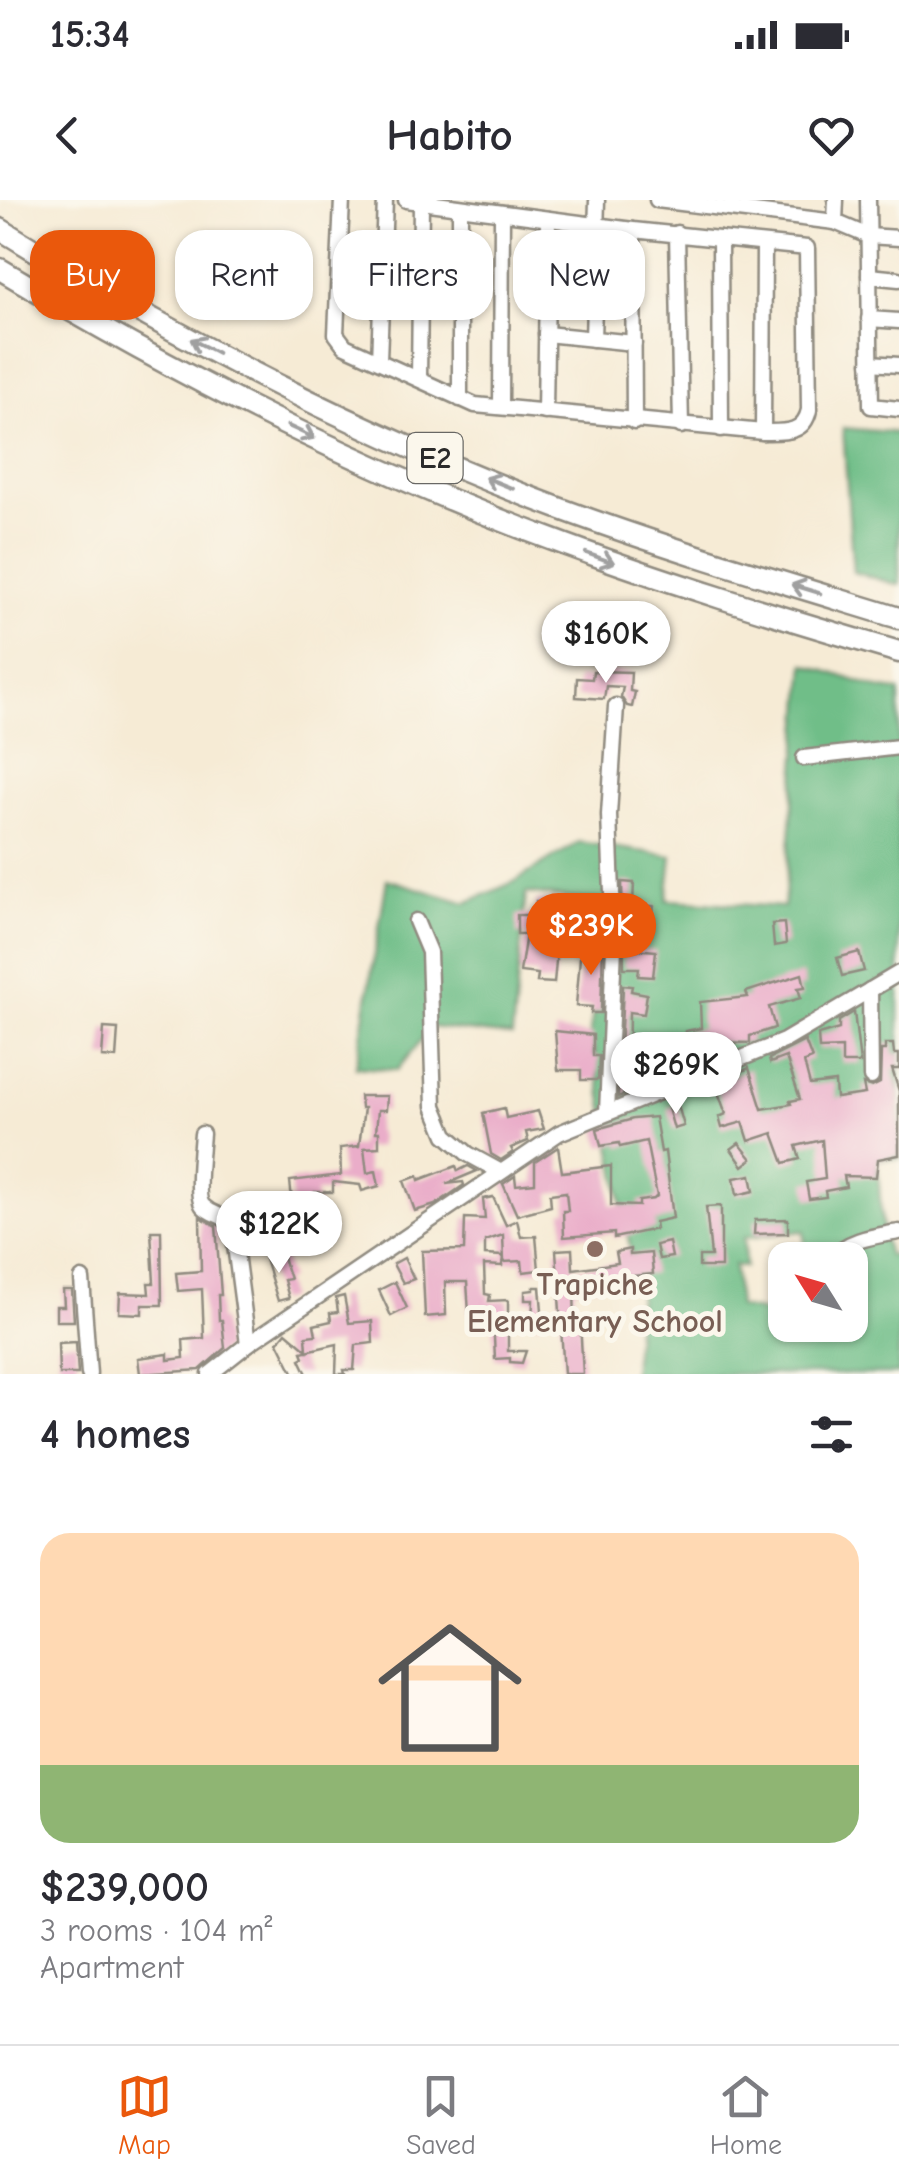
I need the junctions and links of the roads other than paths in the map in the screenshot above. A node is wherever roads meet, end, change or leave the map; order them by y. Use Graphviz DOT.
graph roads {
  1 [pos="342,200"];
  2 [pos="385,200"];
  3 [pos="597,200"];
  4 [pos="657,200"];
  5 [pos="836,200"];
  6 [pos="868,200"];
  7 [pos="413,201"];
  8 [pos="460,209"];
  9 [pos="502,214"];
  10 [pos="548,219"];
  11 [pos="810,219"];
  12 [pos="836,222"];
  13 [pos="596,224"];
  14 [pos="0,230"];
  15 [pos="634,230"];
  16 [pos="645,231"];
  17 [pos="677,233"];
  18 [pos="868,236"];
  19 [pos="899,238"];
  20 [pos="720,239"];
  21 [pos="764,245"];
  22 [pos="806,248"];
  23 [pos="0,269"];
  24 [pos="869,276"];
  25 [pos="899,278"];
  26 [pos="634,320"];
  27 [pos="870,320"];
  28 [pos="899,321"];
  29 [pos="546,334"];
  30 [pos="593,338"];
  31 [pos="634,343"];
  32 [pos="379,360"];
  33 [pos="870,364"];
  34 [pos="899,365"];
  35 [pos="420,379"];
  36 [pos="460,399"];
  37 [pos="501,406"];
  38 [pos="899,408"];
  39 [pos="545,412"];
  40 [pos="634,422"];
  41 [pos="681,426"];
  42 [pos="721,429"];
  43 [pos="762,432"];
  44 [pos="899,618"];
  45 [pos="899,652"];
  46 [pos="616,706"];
  47 [pos="899,746"];
  48 [pos="804,758"];
  49 [pos="416,921"];
  50 [pos="899,973"];
  51 [pos="870,990"];
  52 [pos="871,1078"];
  53 [pos="608,1113"];
  54 [pos="202,1134"];
  55 [pos="501,1172"];
  56 [pos="899,1232"];
  57 [pos="855,1242"];
  58 [pos="82,1279"];
  59 [pos="248,1344"];
  60 [pos="89,1374"];
  61 [pos="210,1374"];
  1 -- 32 [label="street"];
  2 -- 32 [label="street"];
  3 -- 13 [label="street"];
  4 -- 11 [label="street"];
  5 -- 12 [label="street"];
  6 -- 18 [label="street"];
  7 -- 8 [label="street"];
  7 -- 35 [label="street"];
  8 -- 9 [label="street"];
  8 -- 36 [label="street"];
  9 -- 10 [label="street"];
  9 -- 37 [label="street"];
  10 -- 13 [label="street"];
  10 -- 29 [label="street"];
  11 -- 12 [label="street"];
  11 -- 22 [label="street"];
  12 -- 18 [label="street"];
  13 -- 15 [label="street"];
  13 -- 30 [label="street"];
  44 -- 14 [label="highway, E2, one-way"];
  16 -- 17 [label="street"];
  17 -- 20 [label="street"];
  17 -- 41 [label="street"];
  18 -- 19 [label="street"];
  18 -- 24 [label="street"];
  20 -- 21 [label="street"];
  20 -- 42 [label="street"];
  21 -- 22 [label="street"];
  21 -- 43 [label="street"];
  22 -- 43 [label="street"];
  23 -- 45 [label="highway, E2, one-way"];
  24 -- 25 [label="street"];
  24 -- 27 [label="street"];
  26 -- 31 [label="street"];
  27 -- 28 [label="street"];
  27 -- 33 [label="street"];
  29 -- 30 [label="street"];
  29 -- 39 [label="street"];
  30 -- 31 [label="street"];
  31 -- 40 [label="street"];
  32 -- 35 [label="street"];
  33 -- 34 [label="street"];
  33 -- 38 [label="street"];
  35 -- 36 [label="street"];
  36 -- 37 [label="street"];
  37 -- 39 [label="street"];
  39 -- 40 [label="street"];
  40 -- 41 [label="street"];
  41 -- 42 [label="street"];
  42 -- 43 [label="street"];
  46 -- 53 [label="street"];
  47 -- 48 [label="street"];
  49 -- 55 [label="street"];
  50 -- 51 [label="street"];
  51 -- 52 [label="street"];
  51 -- 53 [label="street"];
  53 -- 55 [label="street"];
  54 -- 59 [label="street"];
  55 -- 59 [label="street"];
  56 -- 57 [label="street"];
  58 -- 60 [label="street"];
  59 -- 61 [label="street"];
}
